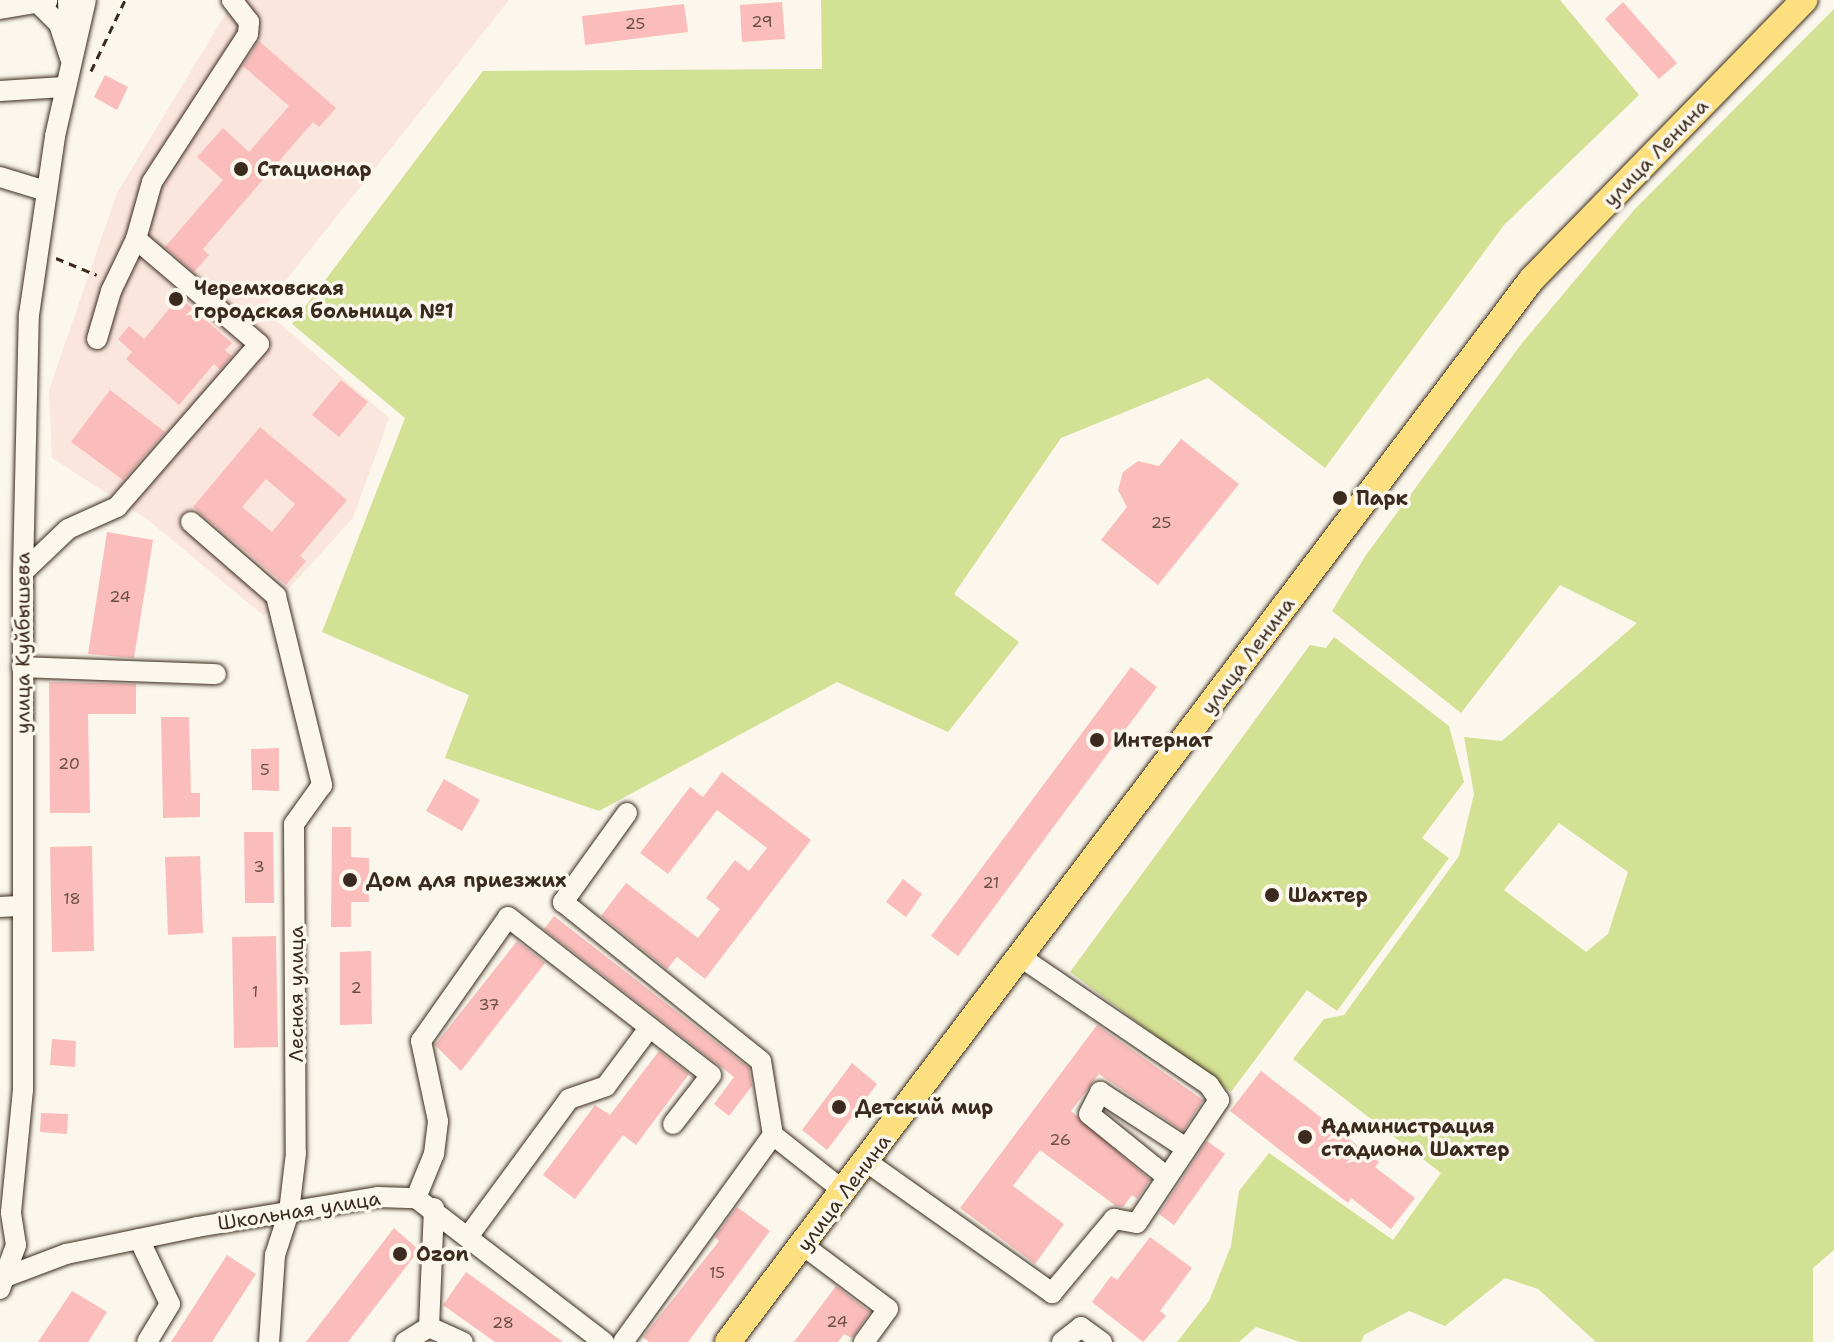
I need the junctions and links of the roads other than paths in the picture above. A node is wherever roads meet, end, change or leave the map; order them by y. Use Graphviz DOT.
graph roads {
  1 [pos="68,0"];
  2 [pos="86,0"];
  3 [pos="232,0"];
  4 [pos="1804,0"];
  5 [pos="42,1"];
  6 [pos="0,9"];
  7 [pos="70,58"];
  8 [pos="74,86"];
  9 [pos="0,91"];
  10 [pos="0,177"];
  11 [pos="46,191"];
  12 [pos="136,239"];
  13 [pos="97,339"];
  14 [pos="191,522"];
  15 [pos="23,572"];
  16 [pos="22,667"];
  17 [pos="216,674"];
  18 [pos="627,813"];
  19 [pos="22,906"];
  20 [pos="0,907"];
  21 [pos="1022,958"];
  22 [pos="649,1028"];
  23 [pos="673,1124"];
  24 [pos="773,1135"];
  25 [pos="1186,1148"];
  26 [pos="867,1162"];
  27 [pos="1167,1177"];
  28 [pos="845,1192"];
  29 [pos="425,1203"];
  30 [pos="289,1212"];
  31 [pos="470,1234"];
  32 [pos="139,1239"];
  33 [pos="16,1245"];
  34 [pos="804,1246"];
  35 [pos="66,1254"];
  36 [pos="1,1282"];
  37 [pos="429,1327"];
  38 [pos="147,1342"];
  39 [pos="269,1342"];
  40 [pos="405,1342"];
  41 [pos="463,1342"];
  42 [pos="604,1342"];
  43 [pos="623,1342"];
  44 [pos="728,1342"];
  45 [pos="864,1342"];
  46 [pos="1062,1342"];
  47 [pos="1102,1342"];
  1 -- 7 [label="street"];
  2 -- 7 [label="street, улица Куйбышева"];
  3 -- 12 [label="street"];
  4 -- 21 [label="main road, улица Ленина"];
  5 -- 6 [label="street"];
  5 -- 7 [label="street"];
  7 -- 8 [label="street, улица Куйбышева"];
  8 -- 9 [label="street"];
  8 -- 11 [label="street, улица Куйбышева"];
  10 -- 11 [label="street"];
  11 -- 15 [label="street, улица Куйбышева"];
  12 -- 13 [label="street"];
  12 -- 15 [label="street"];
  14 -- 30 [label="street, Лесная улица"];
  15 -- 16 [label="street, улица Куйбышева"];
  16 -- 17 [label="street"];
  16 -- 19 [label="street, улица Куйбышева"];
  18 -- 24 [label="street"];
  19 -- 20 [label="street"];
  19 -- 33 [label="street, улица Куйбышева"];
  21 -- 25 [label="street"];
  21 -- 26 [label="main road, улица Ленина"];
  22 -- 23 [label="street"];
  22 -- 29 [label="street"];
  22 -- 31 [label="street"];
  24 -- 28 [label="street"];
  24 -- 43 [label="street"];
  25 -- 27 [label="street"];
  25 -- 27 [label="street"];
  26 -- 27 [label="street"];
  26 -- 28 [label="main road, улица Ленина"];
  28 -- 34 [label="main road, улица Ленина"];
  29 -- 30 [label="street, Школьная улица"];
  29 -- 31 [label="street"];
  29 -- 37 [label="street"];
  30 -- 32 [label="street, Школьная улица"];
  30 -- 39 [label="street, Лесная улица"];
  31 -- 42 [label="street"];
  32 -- 35 [label="street, Школьная улица"];
  32 -- 38 [label="street"];
  33 -- 35 [label="street"];
  33 -- 36 [label="street, улица Куйбышева"];
  34 -- 44 [label="main road, улица Ленина"];
  34 -- 45 [label="street"];
  35 -- 36 [label="street, Школьная улица"];
  37 -- 40 [label="street"];
  37 -- 41 [label="street"];
  46 -- 47 [label="street"];
}
